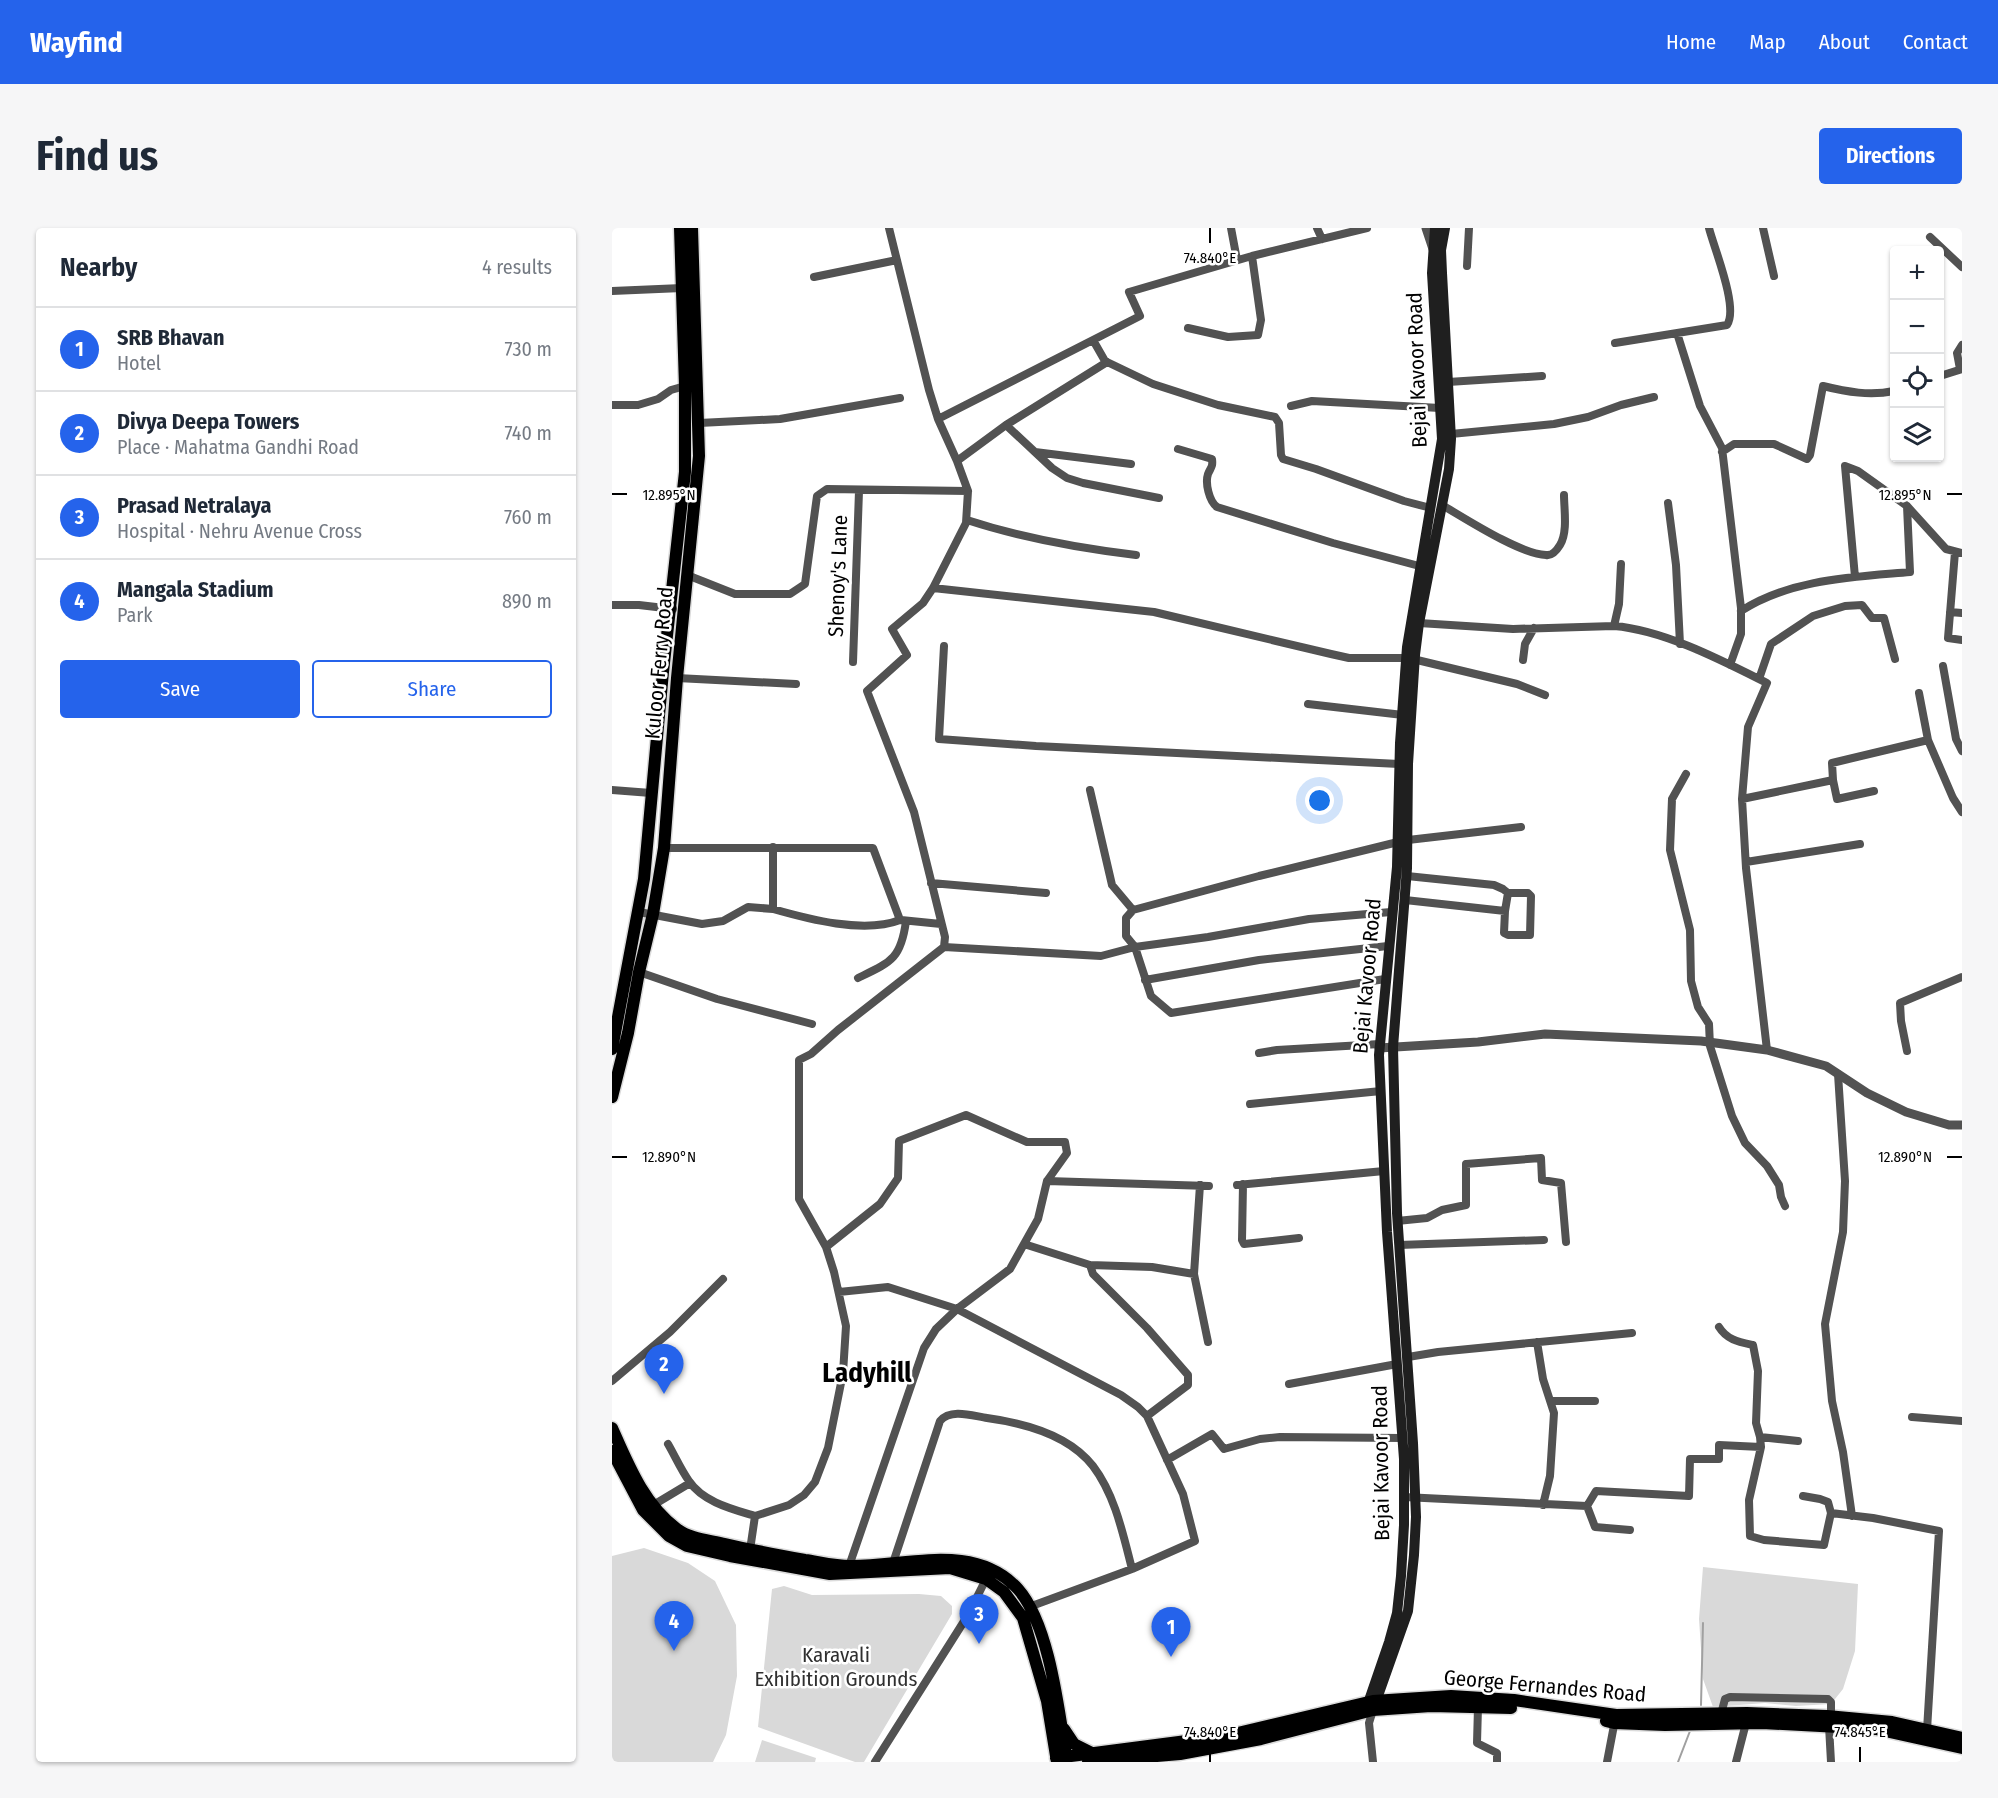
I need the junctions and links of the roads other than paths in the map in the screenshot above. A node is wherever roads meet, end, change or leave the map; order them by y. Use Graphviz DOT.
graph roads {
  1 [pos="680,228"];
  2 [pos="692,228"];
  3 [pos="889,228"];
  4 [pos="1231,228"];
  5 [pos="1317,228"];
  6 [pos="1367,228"];
  7 [pos="1426,228"];
  8 [pos="1435,228"];
  9 [pos="1445,228"];
  10 [pos="1469,228"];
  11 [pos="1709,228"];
  12 [pos="1762,228"];
  13 [pos="1930,237"];
  14 [pos="1322,239"];
  15 [pos="1437,250"];
  16 [pos="1252,256"];
  17 [pos="897,260"];
  18 [pos="1237,260"];
  19 [pos="1467,266"];
  20 [pos="1962,267"];
  21 [pos="1774,276"];
  22 [pos="814,277"];
  23 [pos="682,288"];
  24 [pos="612,291"];
  25 [pos="1188,328"];
  26 [pos="1677,333"];
  27 [pos="1093,340"];
  28 [pos="1615,343"];
  29 [pos="1962,345"];
  30 [pos="1107,362"];
  31 [pos="1961,369"];
  32 [pos="1944,375"];
  33 [pos="1542,376"];
  34 [pos="1448,382"];
  35 [pos="685,386"];
  36 [pos="1890,392"];
  37 [pos="1654,397"];
  38 [pos="900,398"];
  39 [pos="612,405"];
  40 [pos="1291,406"];
  41 [pos="1440,408"];
  42 [pos="938,420"];
  43 [pos="699,423"];
  44 [pos="1006,425"];
  45 [pos="1451,434"];
  46 [pos="1178,449"];
  47 [pos="1033,452"];
  48 [pos="1722,452"];
  49 [pos="957,461"];
  50 [pos="1131,464"];
  51 [pos="859,491"];
  52 [pos="969,491"];
  53 [pos="1564,495"];
  54 [pos="1159,498"];
  55 [pos="1668,503"];
  56 [pos="1907,506"];
  57 [pos="1436,507"];
  58 [pos="967,520"];
  59 [pos="1136,555"];
  60 [pos="1958,556"];
  61 [pos="1621,564"];
  62 [pos="1425,568"];
  63 [pos="687,575"];
  64 [pos="1855,577"];
  65 [pos="933,588"];
  66 [pos="612,606"];
  67 [pos="670,609"];
  68 [pos="684,610"];
  69 [pos="1741,611"];
  70 [pos="1950,612"];
  71 [pos="1962,613"];
  72 [pos="1419,623"];
  73 [pos="1614,626"];
  74 [pos="1534,628"];
  75 [pos="1962,640"];
  76 [pos="1680,644"];
  77 [pos="944,646"];
  78 [pos="1411,657"];
  79 [pos="1895,659"];
  80 [pos="1523,660"];
  81 [pos="853,662"];
  82 [pos="1730,665"];
  83 [pos="1943,666"];
  84 [pos="676,678"];
  85 [pos="1760,679"];
  86 [pos="796,684"];
  87 [pos="1919,693"];
  88 [pos="1545,695"];
  89 [pos="1308,704"];
  90 [pos="1403,715"];
  91 [pos="1928,740"];
  92 [pos="1962,751"];
  93 [pos="1400,764"];
  94 [pos="1686,774"];
  95 [pos="1833,780"];
  96 [pos="612,790"];
  97 [pos="1090,790"];
  98 [pos="1874,791"];
  99 [pos="651,793"];
  100 [pos="1742,799"];
  101 [pos="1962,812"];
  102 [pos="1521,827"];
  103 [pos="1406,840"];
  104 [pos="1860,844"];
  105 [pos="773,847"];
  106 [pos="664,848"];
  107 [pos="1746,862"];
  108 [pos="1407,876"];
  109 [pos="931,883"];
  110 [pos="1046,893"];
  111 [pos="1508,893"];
  112 [pos="1405,900"];
  113 [pos="773,909"];
  114 [pos="1133,910"];
  115 [pos="1505,911"];
  116 [pos="639,912"];
  117 [pos="1391,912"];
  118 [pos="653,914"];
  119 [pos="903,920"];
  120 [pos="941,924"];
  121 [pos="1388,946"];
  122 [pos="944,947"];
  123 [pos="1135,947"];
  124 [pos="639,972"];
  125 [pos="1962,977"];
  126 [pos="858,978"];
  127 [pos="1385,979"];
  128 [pos="1145,980"];
  129 [pos="616,1002"];
  130 [pos="812,1024"];
  131 [pos="1710,1042"];
  132 [pos="1380,1046"];
  133 [pos="1393,1047"];
  134 [pos="612,1049"];
  135 [pos="1767,1050"];
  136 [pos="1907,1050"];
  137 [pos="1259,1053"];
  138 [pos="1838,1074"];
  139 [pos="1380,1090"];
  140 [pos="612,1097"];
  141 [pos="1250,1104"];
  142 [pos="1962,1125"];
  143 [pos="1384,1171"];
  144 [pos="1047,1181"];
  145 [pos="1200,1185"];
  146 [pos="1209,1186"];
  147 [pos="1785,1206"];
  148 [pos="1397,1221"];
  149 [pos="1299,1238"];
  150 [pos="1544,1240"];
  151 [pos="1566,1242"];
  152 [pos="1024,1244"];
  153 [pos="1399,1245"];
  154 [pos="826,1247"];
  155 [pos="1090,1265"];
  156 [pos="1194,1274"];
  157 [pos="723,1279"];
  158 [pos="839,1292"];
  159 [pos="957,1309"];
  160 [pos="1719,1327"];
  161 [pos="1632,1333"];
  162 [pos="1208,1342"];
  163 [pos="1537,1342"];
  164 [pos="1408,1358"];
  165 [pos="1397,1364"];
  166 [pos="612,1381"];
  167 [pos="1289,1384"];
  168 [pos="1551,1401"];
  169 [pos="1595,1401"];
  170 [pos="1147,1416"];
  171 [pos="1912,1417"];
  172 [pos="1962,1421"];
  173 [pos="612,1428"];
  174 [pos="1760,1437"];
  175 [pos="1403,1438"];
  176 [pos="1798,1441"];
  177 [pos="668,1444"];
  178 [pos="1761,1447"];
  179 [pos="612,1451"];
  180 [pos="1167,1460"];
  181 [pos="690,1483"];
  182 [pos="1803,1496"];
  183 [pos="1409,1498"];
  184 [pos="1543,1505"];
  185 [pos="1587,1506"];
  186 [pos="648,1508"];
  187 [pos="1831,1514"];
  188 [pos="754,1516"];
  189 [pos="1852,1516"];
  190 [pos="1630,1530"];
  191 [pos="750,1550"];
  192 [pos="893,1563"];
  193 [pos="1132,1569"];
  194 [pos="847,1570"];
  195 [pos="986,1579"];
  196 [pos="1029,1607"];
  197 [pos="1478,1707"];
  198 [pos="1370,1710"];
  199 [pos="1721,1714"];
  200 [pos="1615,1719"];
  201 [pos="1830,1721"];
  202 [pos="1061,1723"];
  203 [pos="1746,1724"];
  204 [pos="1927,1730"];
  205 [pos="1962,1738"];
  206 [pos="1962,1748"];
  207 [pos="1094,1759"];
  208 [pos="1062,1760"];
  209 [pos="875,1762"];
  210 [pos="1373,1762"];
  211 [pos="1497,1762"];
  212 [pos="1607,1762"];
  213 [pos="1736,1762"];
  214 [pos="1831,1762"];
  1 -- 23 [label="main road, Kuloor Ferry Road"];
  2 -- 43 [label="main road, Kuloor Ferry Road"];
  3 -- 17 [label="street"];
  4 -- 18 [label="street"];
  5 -- 14 [label="street"];
  6 -- 14 [label="street"];
  7 -- 15 [label="street"];
  8 -- 15 [label="main road, Bejai Kavoor Road"];
  9 -- 15 [label="main road, Bejai Kavoor Road"];
  10 -- 19 [label="street"];
  11 -- 26 [label="street"];
  12 -- 21 [label="street"];
  13 -- 20 [label="street"];
  14 -- 16 [label="street"];
  15 -- 34 [label="main road, Bejai Kavoor Road"];
  15 -- 41 [label="main road, Bejai Kavoor Road"];
  16 -- 18 [label="street"];
  16 -- 25 [label="street"];
  17 -- 22 [label="street"];
  17 -- 42 [label="street"];
  18 -- 27 [label="street"];
  23 -- 24 [label="street"];
  23 -- 35 [label="main road, Kuloor Ferry Road"];
  26 -- 28 [label="street"];
  26 -- 48 [label="street"];
  27 -- 30 [label="street"];
  27 -- 42 [label="street"];
  29 -- 31 [label="street"];
  30 -- 44 [label="street"];
  30 -- 57 [label="street"];
  31 -- 32 [label="street"];
  33 -- 34 [label="street"];
  34 -- 45 [label="main road, Bejai Kavoor Road"];
  35 -- 39 [label="street"];
  35 -- 67 [label="main road, Kuloor Ferry Road"];
  36 -- 48 [label="street"];
  37 -- 45 [label="street"];
  38 -- 43 [label="street"];
  40 -- 41 [label="street"];
  41 -- 57 [label="main road, Bejai Kavoor Road"];
  42 -- 49 [label="street"];
  43 -- 63 [label="main road, Kuloor Ferry Road"];
  44 -- 47 [label="street"];
  44 -- 49 [label="street"];
  45 -- 57 [label="main road, Bejai Kavoor Road"];
  46 -- 62 [label="street"];
  47 -- 50 [label="street"];
  47 -- 54 [label="street"];
  48 -- 69 [label="street"];
  49 -- 52 [label="street"];
  51 -- 52 [label="street"];
  51 -- 63 [label="street"];
  51 -- 81 [label="street, Shenoy's Lane"];
  52 -- 58 [label="street"];
  53 -- 57 [label="street"];
  55 -- 76 [label="street"];
  56 -- 60 [label="street"];
  56 -- 64 [label="street"];
  56 -- 64 [label="street"];
  57 -- 62 [label="main road, Bejai Kavoor Road"];
  58 -- 59 [label="street"];
  58 -- 65 [label="street"];
  60 -- 70 [label="street"];
  61 -- 73 [label="street"];
  62 -- 72 [label="main road, Bejai Kavoor Road"];
  62 -- 78 [label="main road, Bejai Kavoor Road"];
  63 -- 68 [label="main road, Kuloor Ferry Road"];
  64 -- 69 [label="street"];
  65 -- 78 [label="street"];
  65 -- 109 [label="street"];
  66 -- 67 [label="street"];
  67 -- 68 [label="street"];
  67 -- 99 [label="main road, Kuloor Ferry Road"];
  68 -- 84 [label="main road, Kuloor Ferry Road"];
  69 -- 82 [label="street"];
  70 -- 71 [label="street"];
  70 -- 75 [label="street"];
  72 -- 74 [label="street"];
  72 -- 78 [label="main road, Bejai Kavoor Road"];
  73 -- 74 [label="street"];
  73 -- 76 [label="street"];
  74 -- 80 [label="street"];
  76 -- 82 [label="street"];
  77 -- 93 [label="street"];
  78 -- 88 [label="street"];
  78 -- 90 [label="main road, Bejai Kavoor Road"];
  78 -- 103 [label="main road, Bejai Kavoor Road"];
  79 -- 85 [label="street"];
  82 -- 85 [label="street"];
  83 -- 92 [label="street"];
  84 -- 86 [label="street"];
  84 -- 106 [label="main road, Kuloor Ferry Road"];
  85 -- 100 [label="street"];
  87 -- 91 [label="street"];
  89 -- 90 [label="street"];
  90 -- 93 [label="main road, Bejai Kavoor Road"];
  91 -- 95 [label="street"];
  91 -- 101 [label="street"];
  93 -- 103 [label="main road, Bejai Kavoor Road"];
  94 -- 131 [label="street"];
  95 -- 98 [label="street"];
  95 -- 100 [label="street"];
  96 -- 99 [label="street"];
  97 -- 114 [label="street"];
  99 -- 116 [label="main road, Kuloor Ferry Road"];
  100 -- 107 [label="street"];
  102 -- 103 [label="street"];
  103 -- 108 [label="main road, Bejai Kavoor Road"];
  103 -- 114 [label="street"];
  103 -- 117 [label="main road, Bejai Kavoor Road"];
  104 -- 107 [label="street"];
  105 -- 106 [label="street"];
  105 -- 113 [label="street"];
  105 -- 119 [label="street"];
  106 -- 118 [label="main road, Kuloor Ferry Road"];
  107 -- 135 [label="street"];
  108 -- 111 [label="street"];
  108 -- 112 [label="main road, Bejai Kavoor Road"];
  109 -- 110 [label="street"];
  109 -- 120 [label="street"];
  111 -- 115 [label="street"];
  111 -- 115 [label="street"];
  112 -- 115 [label="street"];
  112 -- 133 [label="main road, Bejai Kavoor Road"];
  113 -- 118 [label="street"];
  113 -- 119 [label="street"];
  114 -- 123 [label="street"];
  116 -- 118 [label="street"];
  116 -- 129 [label="main road, Kuloor Ferry Road"];
  117 -- 121 [label="main road, Bejai Kavoor Road"];
  117 -- 123 [label="street"];
  118 -- 124 [label="main road, Kuloor Ferry Road"];
  119 -- 120 [label="street"];
  119 -- 126 [label="street"];
  120 -- 122 [label="street"];
  121 -- 127 [label="main road, Bejai Kavoor Road"];
  121 -- 128 [label="street"];
  122 -- 123 [label="street"];
  122 -- 154 [label="street"];
  123 -- 128 [label="street"];
  124 -- 130 [label="street"];
  124 -- 140 [label="main road, Kuloor Ferry Road"];
  125 -- 136 [label="street"];
  127 -- 128 [label="street"];
  127 -- 132 [label="main road, Bejai Kavoor Road"];
  129 -- 134 [label="main road, Kuloor Ferry Road"];
  131 -- 133 [label="street"];
  131 -- 135 [label="street"];
  131 -- 147 [label="street"];
  132 -- 133 [label="street"];
  132 -- 137 [label="street"];
  132 -- 139 [label="main road, Bejai Kavoor Road"];
  133 -- 148 [label="main road, Bejai Kavoor Road"];
  135 -- 138 [label="street"];
  138 -- 142 [label="street"];
  138 -- 189 [label="street"];
  139 -- 141 [label="street"];
  139 -- 143 [label="main road, Bejai Kavoor Road"];
  143 -- 149 [label="street"];
  143 -- 165 [label="main road, Bejai Kavoor Road"];
  144 -- 145 [label="street"];
  144 -- 152 [label="street"];
  144 -- 154 [label="street"];
  145 -- 146 [label="street"];
  145 -- 156 [label="street"];
  148 -- 151 [label="street"];
  148 -- 153 [label="main road, Bejai Kavoor Road"];
  150 -- 153 [label="street"];
  152 -- 155 [label="street"];
  152 -- 159 [label="street"];
  153 -- 164 [label="main road, Bejai Kavoor Road"];
  154 -- 158 [label="street"];
  155 -- 156 [label="street"];
  155 -- 170 [label="street"];
  156 -- 162 [label="street"];
  157 -- 166 [label="street"];
  158 -- 159 [label="street"];
  158 -- 188 [label="street"];
  159 -- 170 [label="street"];
  159 -- 194 [label="street"];
  160 -- 174 [label="street"];
  161 -- 163 [label="street"];
  163 -- 164 [label="street"];
  163 -- 168 [label="street"];
  164 -- 183 [label="main road, Bejai Kavoor Road"];
  165 -- 167 [label="street"];
  165 -- 175 [label="main road, Bejai Kavoor Road"];
  168 -- 169 [label="street"];
  168 -- 184 [label="street"];
  170 -- 180 [label="street"];
  171 -- 172 [label="street"];
  173 -- 186 [label="main road"];
  174 -- 176 [label="street"];
  174 -- 178 [label="street"];
  175 -- 180 [label="street"];
  175 -- 183 [label="main road, Bejai Kavoor Road"];
  177 -- 181 [label="street"];
  178 -- 185 [label="street"];
  178 -- 187 [label="street"];
  179 -- 186 [label="main road"];
  180 -- 193 [label="street"];
  181 -- 186 [label="street"];
  181 -- 188 [label="street"];
  182 -- 187 [label="street"];
  183 -- 184 [label="street"];
  183 -- 198 [label="main road, Bejai Kavoor Road"];
  184 -- 185 [label="street"];
  185 -- 190 [label="street"];
  186 -- 191 [label="main road"];
  186 -- 194 [label="main road"];
  187 -- 189 [label="street"];
  188 -- 191 [label="street"];
  189 -- 204 [label="street"];
  191 -- 194 [label="main road"];
  192 -- 193 [label="street"];
  192 -- 194 [label="main road"];
  192 -- 196 [label="main road"];
  193 -- 196 [label="street"];
  194 -- 195 [label="main road"];
  195 -- 208 [label="main road"];
  195 -- 209 [label="street"];
  196 -- 202 [label="main road"];
  197 -- 198 [label="main road, George Fernandes Road"];
  197 -- 200 [label="main road, George Fernandes Road"];
  197 -- 211 [label="street"];
  198 -- 200 [label="main road, George Fernandes Road"];
  198 -- 207 [label="main road, George Fernandes Road"];
  198 -- 210 [label="street"];
  199 -- 200 [label="main road, George Fernandes Road"];
  199 -- 201 [label="main road, George Fernandes Road"];
  199 -- 201 [label="street"];
  200 -- 203 [label="main road, George Fernandes Road"];
  200 -- 212 [label="street"];
  201 -- 203 [label="main road, George Fernandes Road"];
  201 -- 204 [label="main road, George Fernandes Road"];
  201 -- 206 [label="main road, George Fernandes Road"];
  201 -- 214 [label="street"];
  202 -- 207 [label="main road"];
  202 -- 208 [label="main road"];
  203 -- 213 [label="street"];
  204 -- 205 [label="main road, George Fernandes Road"];
  207 -- 208 [label="main road, George Fernandes Road"];
}
